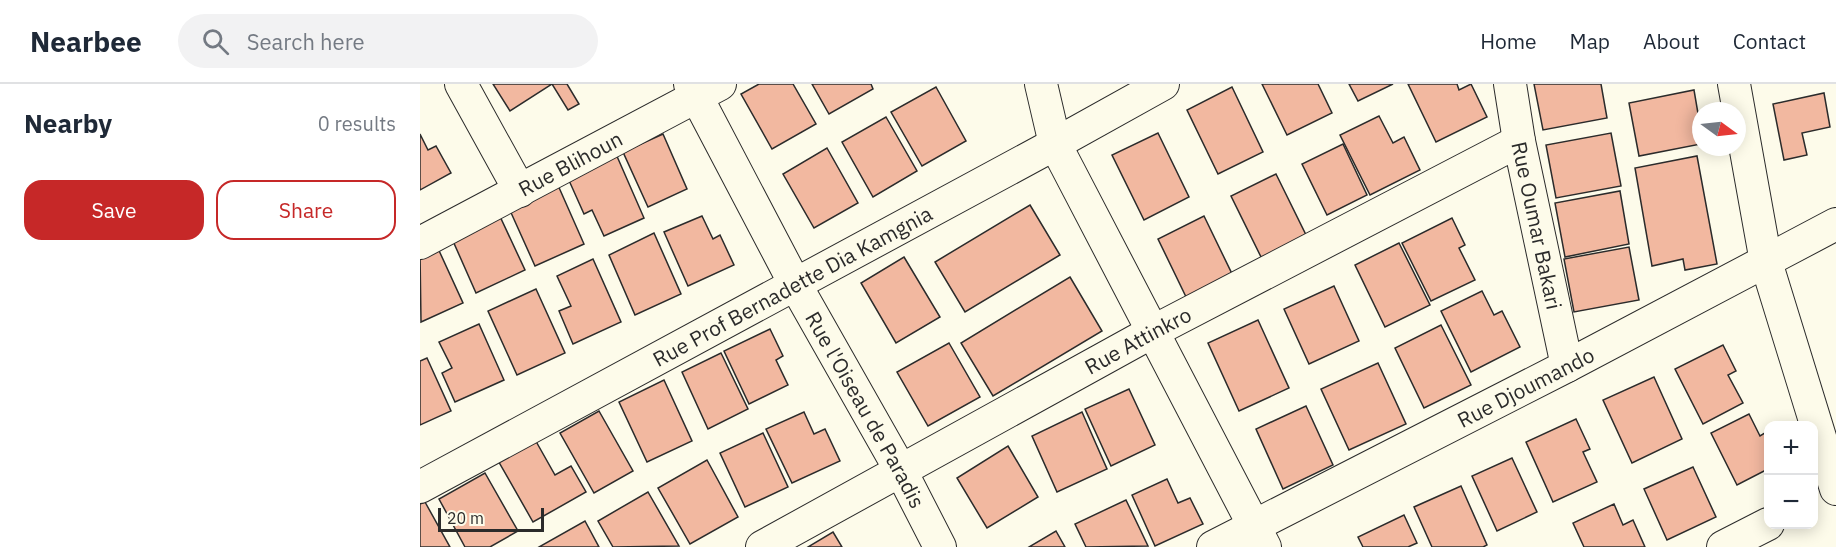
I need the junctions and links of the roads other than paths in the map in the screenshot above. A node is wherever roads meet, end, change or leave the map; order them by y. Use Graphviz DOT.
graph roads {
  1 [pos="461,84"];
  2 [pos="1041,84"];
  3 [pos="1163,84"];
  4 [pos="1510,84"];
  5 [pos="1734,84"];
  6 [pos="703,88"];
  7 [pos="1519,141"];
  8 [pos="1054,144"];
  9 [pos="520,191"];
  10 [pos="1836,224"];
  11 [pos="420,243"];
  12 [pos="1766,262"];
  13 [pos="795,284"];
  14 [pos="1152,333"];
  15 [pos="1567,366"];
  16 [pos="901,471"];
  17 [pos="420,486"];
  18 [pos="1836,490"];
  19 [pos="1818,500"];
  20 [pos="1764,526"];
  21 [pos="1260,536"];
  22 [pos="762,547"];
  23 [pos="940,547"];
  24 [pos="1213,547"];
  25 [pos="1723,547"];
  1 -- 9 [label="street"];
  2 -- 8 [label="street"];
  3 -- 8 [label="street, Rue Prof Bernadette Dia Kamgnia"];
  4 -- 7 [label="street, Rue Oumar Bakari"];
  5 -- 12 [label="street"];
  6 -- 9 [label="street, Rue Blihoun"];
  6 -- 13 [label="street, Rue l'Oiseau de Paradis"];
  7 -- 14 [label="street, Rue Attinkro"];
  7 -- 15 [label="street, Rue Oumar Bakari"];
  8 -- 13 [label="street, Rue Prof Bernadette Dia Kamgnia"];
  8 -- 14 [label="street"];
  9 -- 11 [label="street, Rue Blihoun"];
  10 -- 12 [label="street, Rue Djoumando"];
  12 -- 15 [label="street, Rue Djoumando"];
  12 -- 18 [label="street"];
  13 -- 16 [label="street, Rue l'Oiseau de Paradis"];
  13 -- 17 [label="street, Rue Prof Bernadette Dia Kamgnia"];
  14 -- 16 [label="street, Rue Attinkro"];
  14 -- 21 [label="street"];
  15 -- 21 [label="street, Rue Djoumando"];
  16 -- 22 [label="street, Rue Attinkro"];
  16 -- 23 [label="street, Rue l'Oiseau de Paradis"];
  18 -- 19 [label="street"];
  20 -- 25 [label="street"];
  21 -- 24 [label="street, Rue Djoumando"];
}
